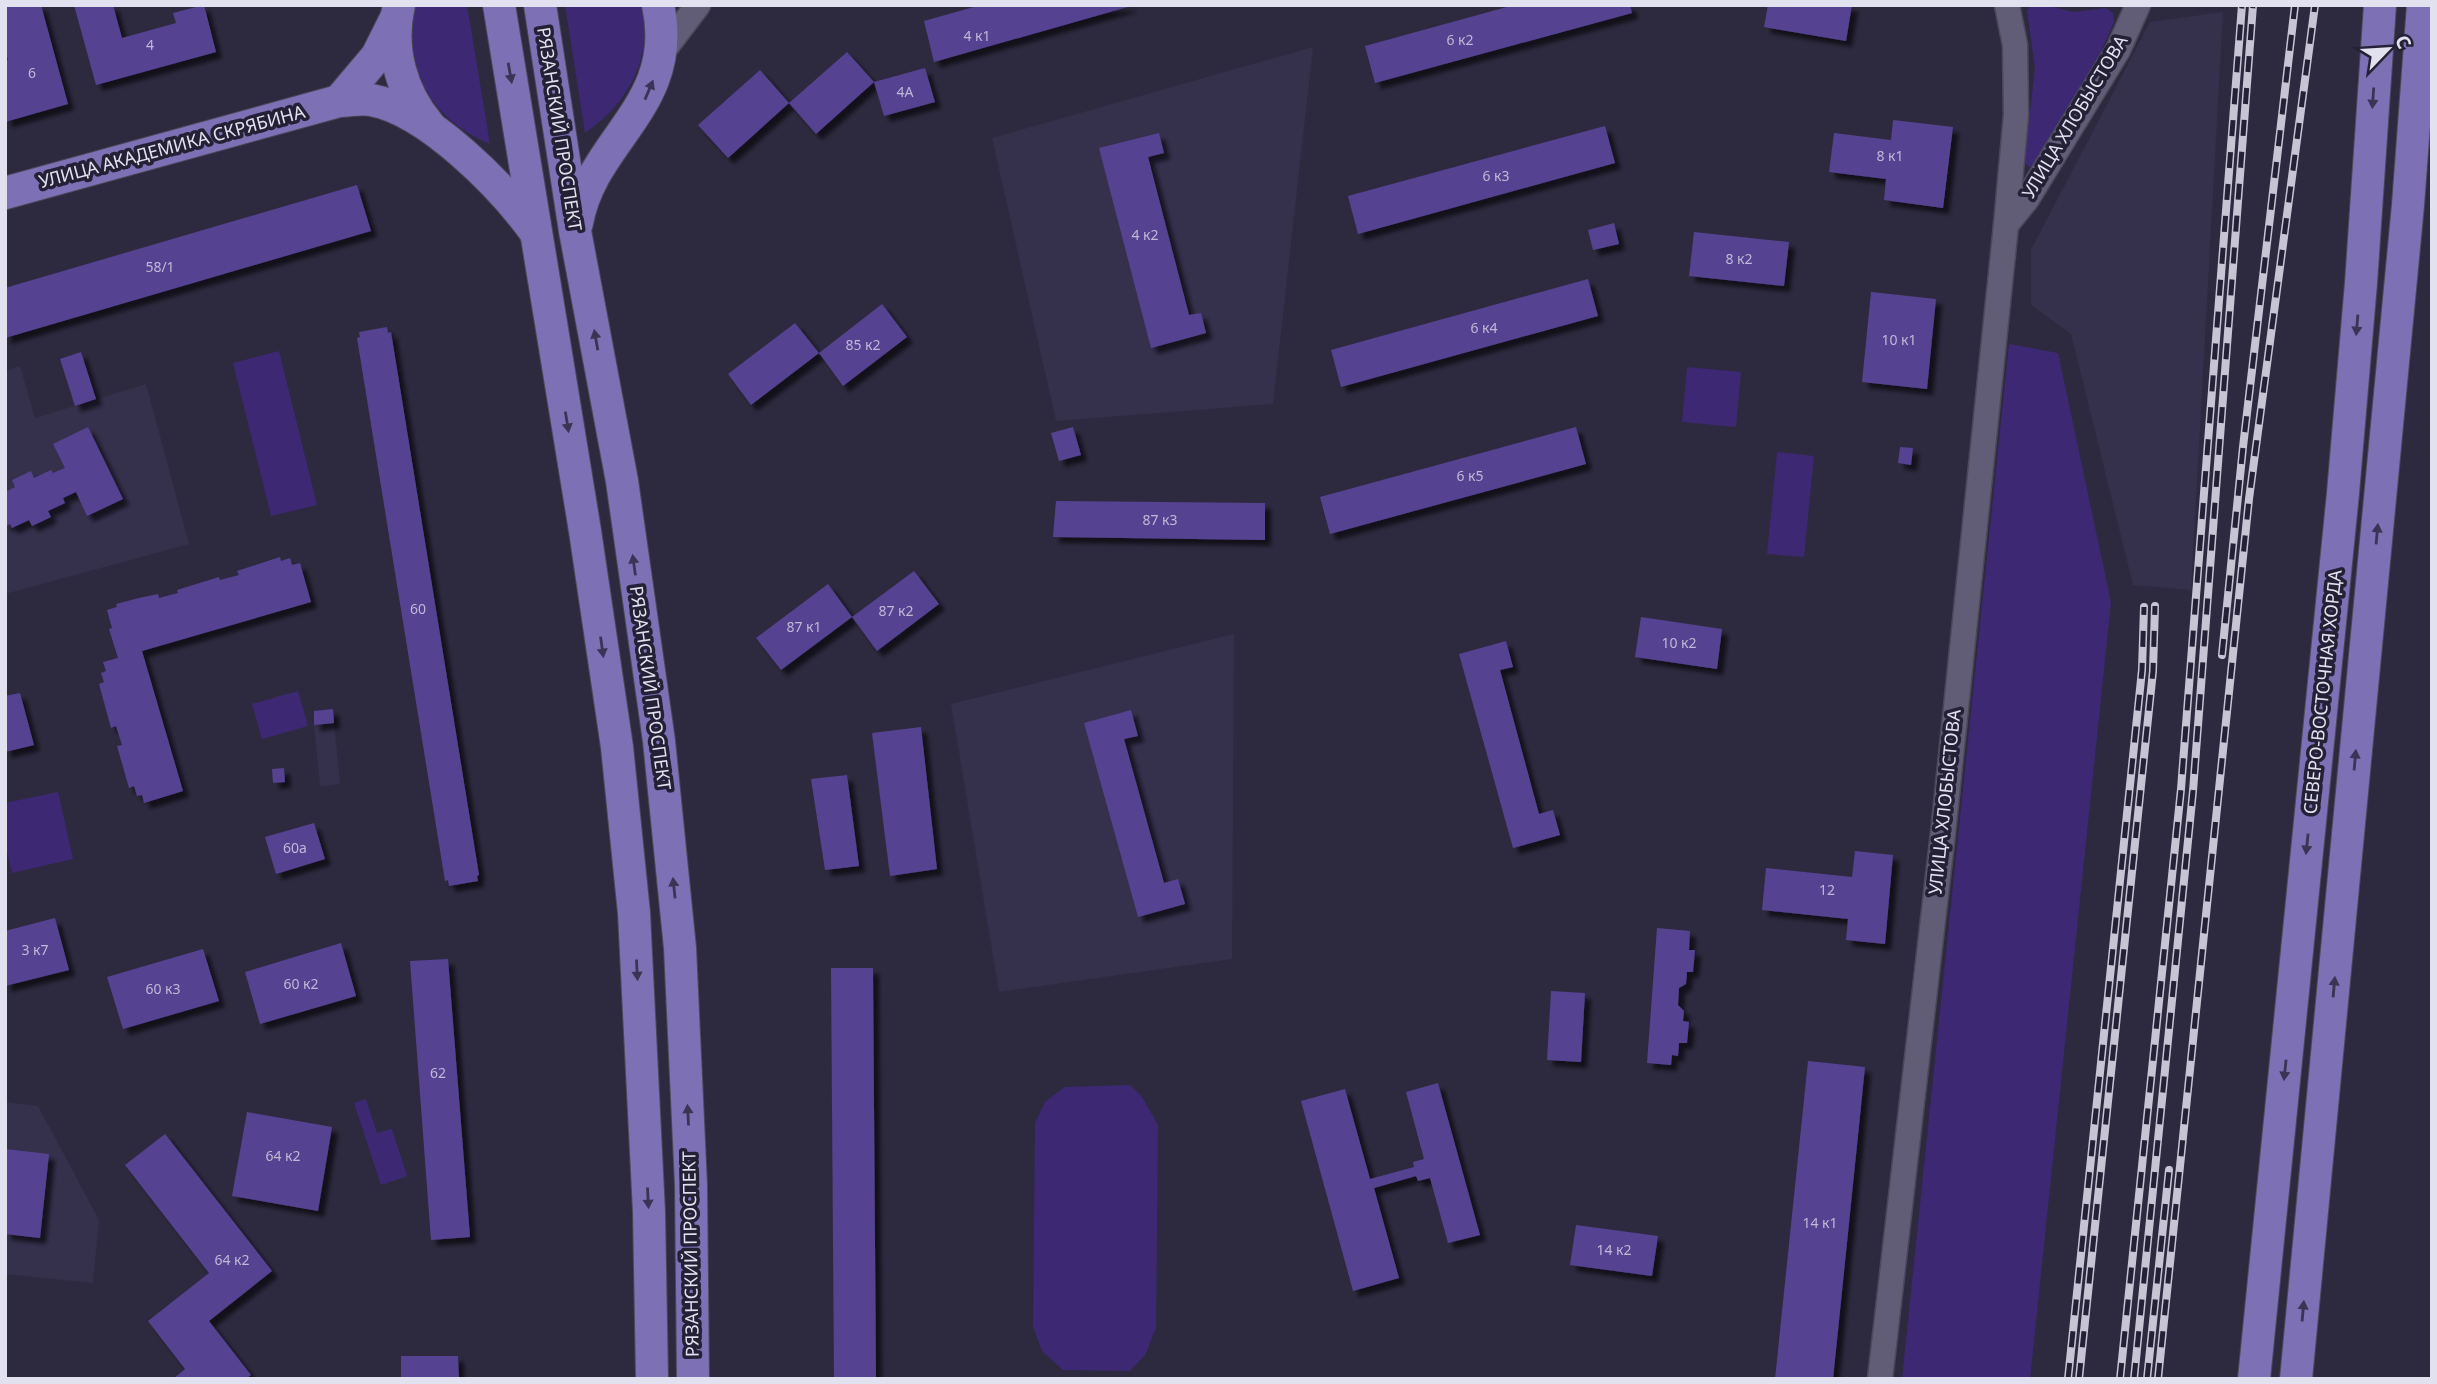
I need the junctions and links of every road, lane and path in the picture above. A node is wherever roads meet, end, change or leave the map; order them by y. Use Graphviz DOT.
graph roads {
  1 [pos="499,5"];
  2 [pos="540,5"];
  3 [pos="658,5"];
  4 [pos="698,5"];
  5 [pos="2007,5"];
  6 [pos="2138,5"];
  7 [pos="2380,5"];
  8 [pos="2423,5"];
  9 [pos="398,10"];
  10 [pos="660,55"];
  11 [pos="339,102"];
  12 [pos="630,122"];
  13 [pos="434,131"];
  14 [pos="461,153"];
  15 [pos="565,166"];
  16 [pos="527,170"];
  17 [pos="5,193"];
  18 [pos="2006,225"];
  19 [pos="575,231"];
  20 [pos="537,234"];
  21 [pos="652,1379"];
  22 [pos="693,1379"];
  23 [pos="1880,1379"];
  24 [pos="2254,1379"];
  25 [pos="2296,1379"];
  1 -- 16 [label="main road, one-way"];
  2 -- 15 [label="main road, РЯЗАНСКИЙ ПРОСПЕКТ"];
  3 -- 10 [label="main road"];
  4 -- 10 [label="street"];
  5 -- 18 [label="street, УЛИЦА ХЛОБЫСТОВА"];
  6 -- 18 [label="street, УЛИЦА ХЛОБЫСТОВА"];
  7 -- 24 [label="main road, СЕВЕРО-ВОСТОЧНАЯ ХОРДА, one-way"];
  25 -- 8 [label="main road, one-way"];
  9 -- 11 [label="main road"];
  9 -- 13 [label="main road"];
  12 -- 10 [label="main road, one-way"];
  11 -- 13 [label="main road, УЛИЦА АКАДЕМИКА СКРЯБИНА"];
  11 -- 17 [label="main road, УЛИЦА АКАДЕМИКА СКРЯБИНА"];
  12 -- 15 [label="main road"];
  12 -- 19 [label="main road"];
  13 -- 14 [label="main road"];
  14 -- 16 [label="main road"];
  14 -- 20 [label="main road"];
  15 -- 16 [label="main road"];
  15 -- 19 [label="main road, РЯЗАНСКИЙ ПРОСПЕКТ"];
  16 -- 20 [label="main road"];
  18 -- 23 [label="street, УЛИЦА ХЛОБЫСТОВА"];
  22 -- 19 [label="main road, РЯЗАНСКИЙ ПРОСПЕКТ, one-way"];
  20 -- 21 [label="main road, one-way"];
}
